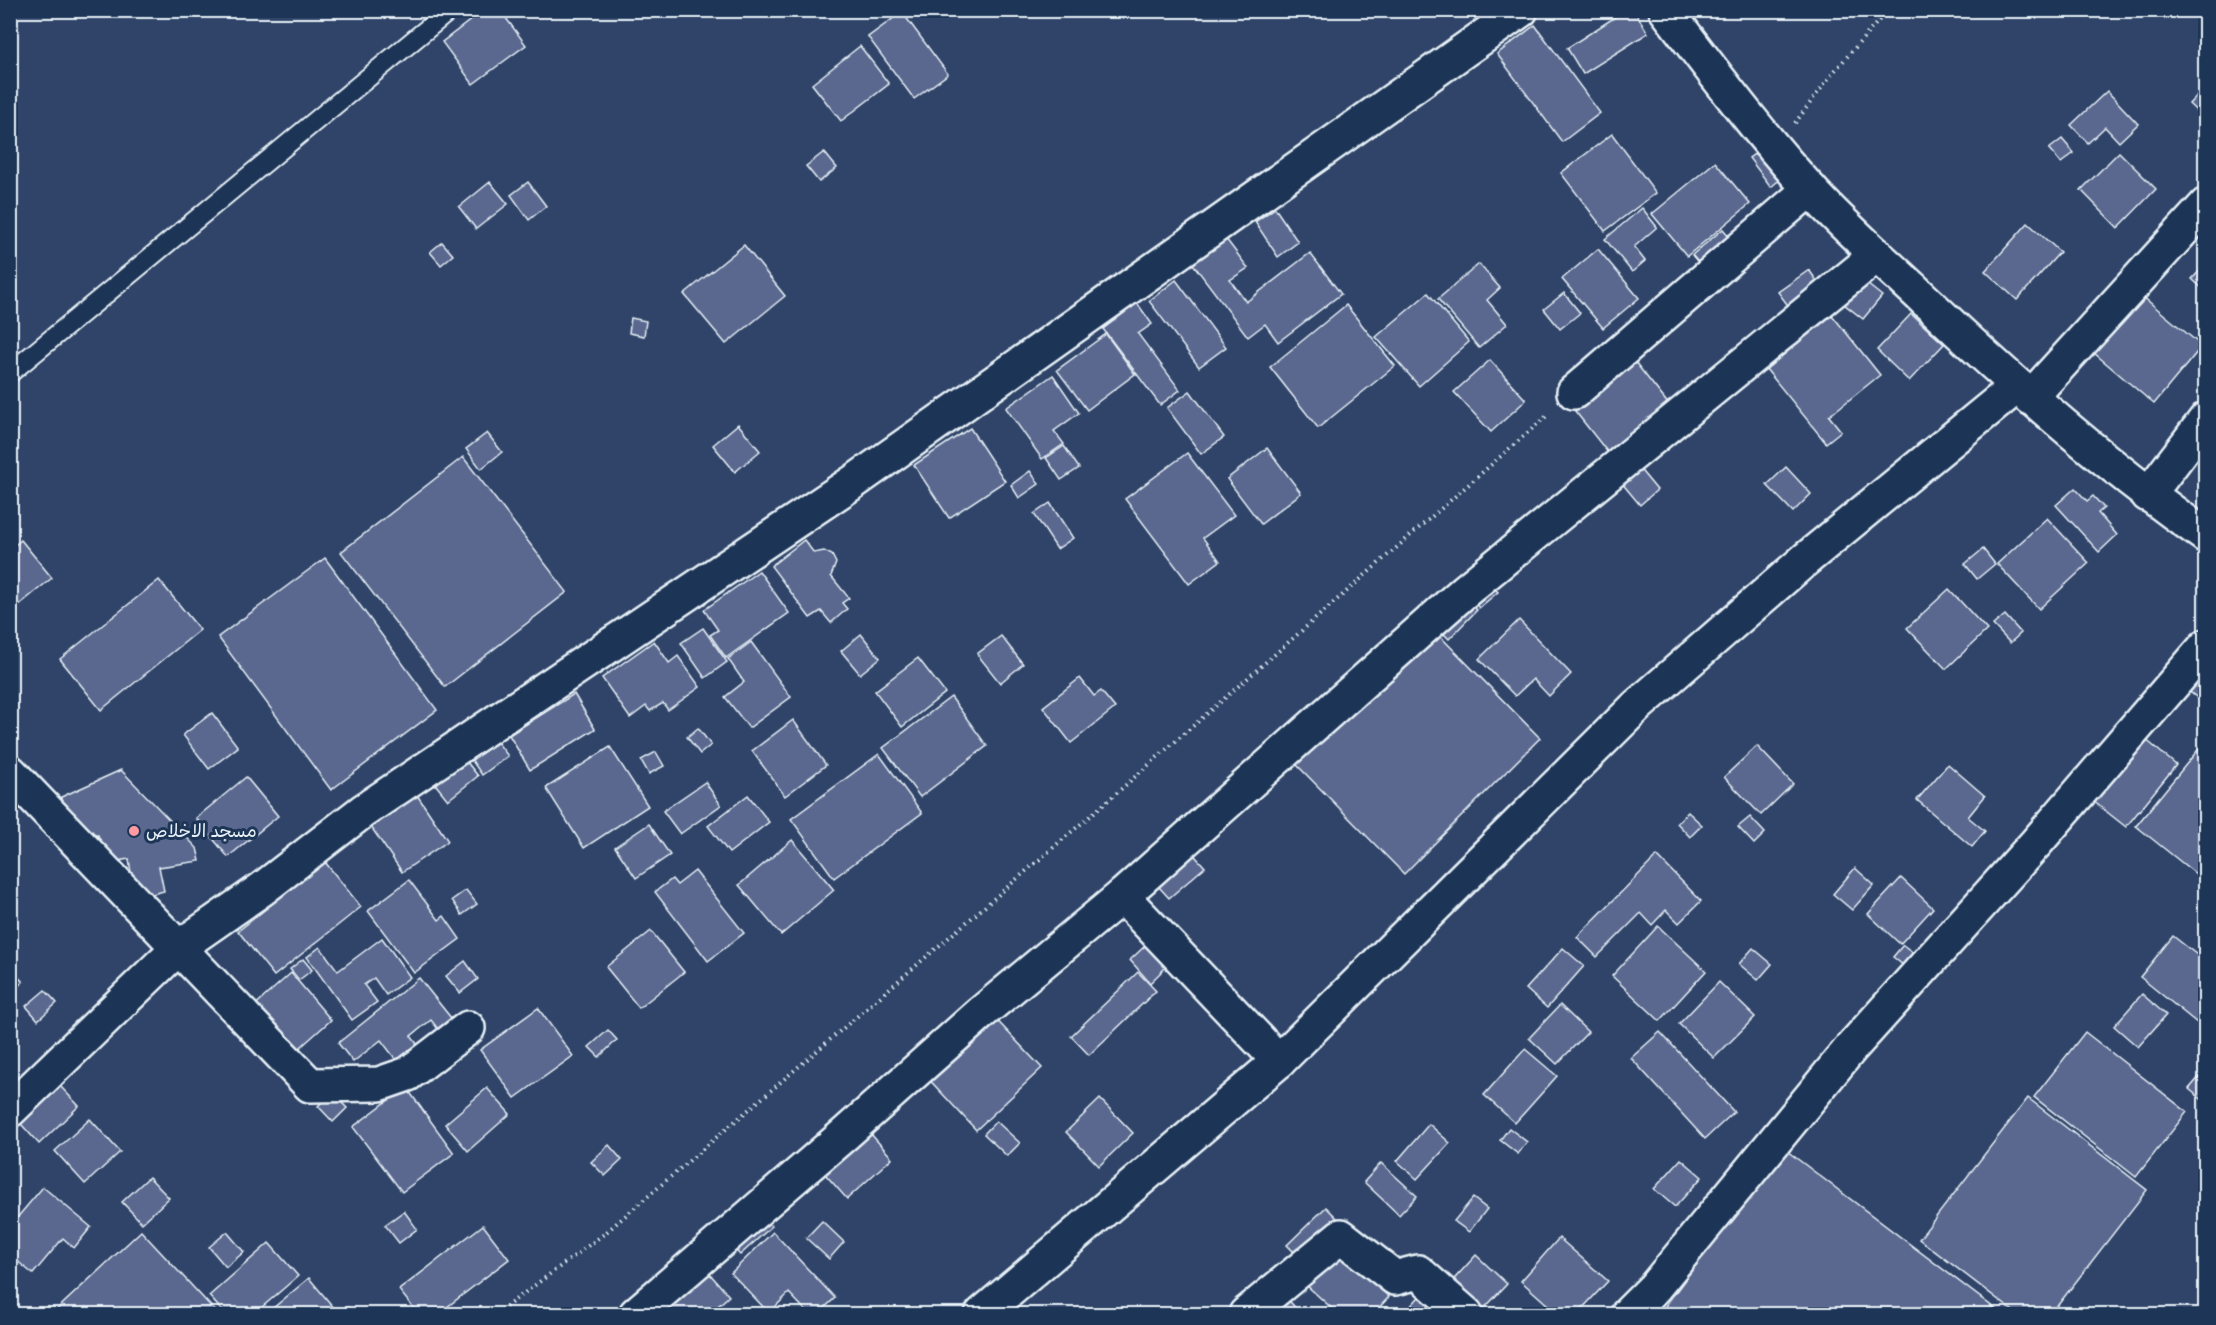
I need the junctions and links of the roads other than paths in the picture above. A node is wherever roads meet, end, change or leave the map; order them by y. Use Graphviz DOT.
graph roads {
  1 [pos="450,10"];
  2 [pos="1521,10"];
  3 [pos="1666,10"];
  4 [pos="1810,189"];
  5 [pos="2205,205"];
  6 [pos="1877,255"];
  7 [pos="10,373"];
  8 [pos="1574,392"];
  9 [pos="2023,392"];
  10 [pos="2205,419"];
  11 [pos="2148,495"];
  12 [pos="2205,536"];
  13 [pos="2205,646"];
  14 [pos="10,772"];
  15 [pos="1122,897"];
  16 [pos="179,947"];
  17 [pos="468,1028"];
  18 [pos="1279,1061"];
  19 [pos="10,1110"];
  20 [pos="636,1314"];
  21 [pos="982,1314"];
  22 [pos="1246,1314"];
  23 [pos="1466,1314"];
  24 [pos="1628,1314"];
  1 -- 7 [label="lane"];
  2 -- 16 [label="street"];
  3 -- 4 [label="street"];
  4 -- 6 [label="street"];
  4 -- 8 [label="street"];
  5 -- 9 [label="street"];
  6 -- 9 [label="street"];
  6 -- 15 [label="street"];
  9 -- 11 [label="street"];
  9 -- 18 [label="street"];
  10 -- 11 [label="street"];
  11 -- 12 [label="street"];
  13 -- 24 [label="street"];
  14 -- 16 [label="street"];
  15 -- 18 [label="street"];
  15 -- 20 [label="street"];
  16 -- 17 [label="street"];
  16 -- 19 [label="street"];
  18 -- 21 [label="street"];
  22 -- 23 [label="street"];
}
